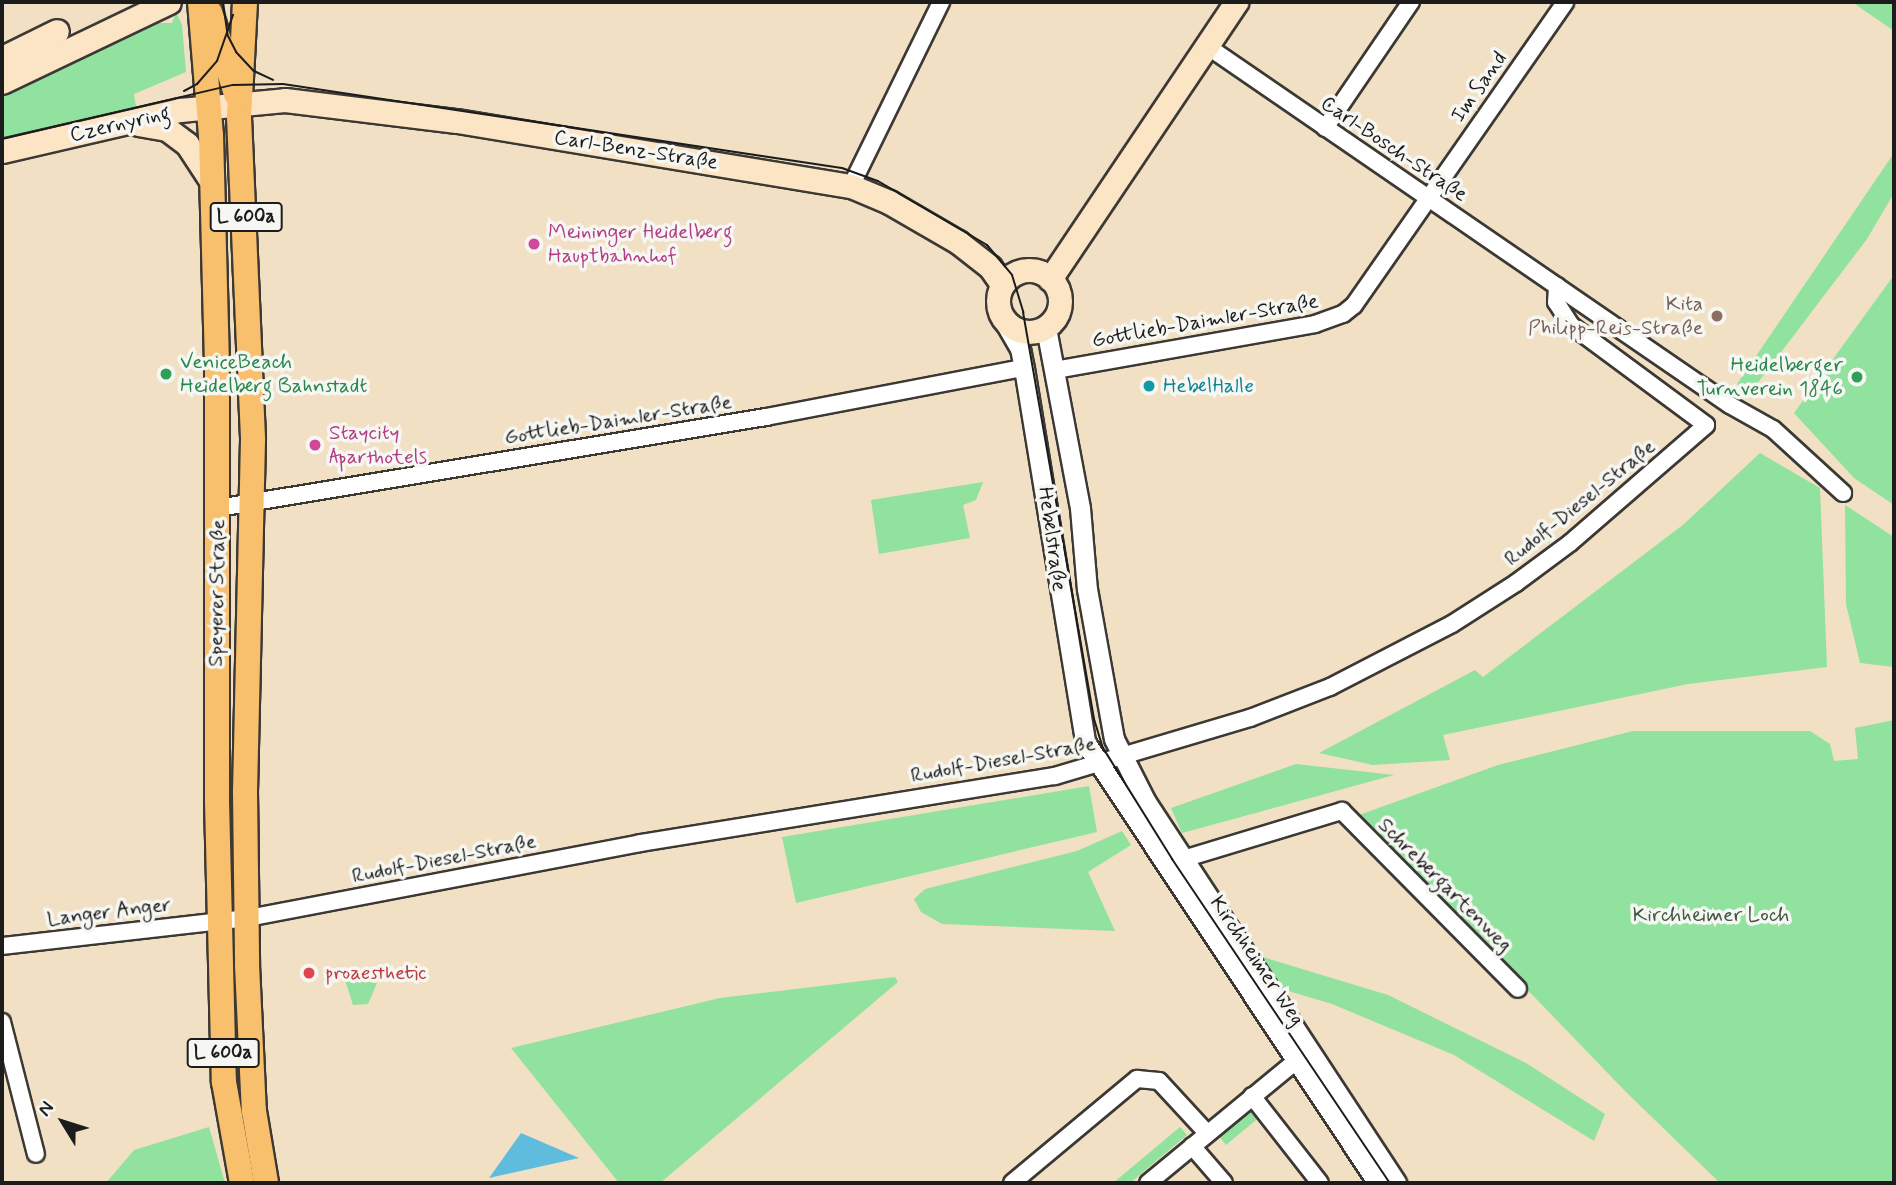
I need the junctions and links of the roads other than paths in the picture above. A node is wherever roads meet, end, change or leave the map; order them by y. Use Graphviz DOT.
graph roads {
  1 [pos="169,2"];
  2 [pos="203,2"];
  3 [pos="245,2"];
  4 [pos="941,2"];
  5 [pos="1236,2"];
  6 [pos="1412,2"];
  7 [pos="1565,2"];
  8 [pos="57,31"];
  9 [pos="1207,46"];
  10 [pos="6,72"];
  11 [pos="240,104"];
  12 [pos="209,107"];
  13 [pos="132,123"];
  14 [pos="1325,128"];
  15 [pos="2,151"];
  16 [pos="212,181"];
  17 [pos="851,187"];
  18 [pos="1428,197"];
  19 [pos="1050,279"];
  20 [pos="1002,284"];
  21 [pos="1557,286"];
  22 [pos="1000,314"];
  23 [pos="1046,328"];
  24 [pos="1024,368"];
  25 [pos="1055,370"];
  26 [pos="1843,494"];
  27 [pos="252,503"];
  28 [pos="218,508"];
  29 [pos="1124,758"];
  30 [pos="1100,763"];
  31 [pos="1183,859"];
  32 [pos="248,918"];
  33 [pos="221,920"];
  34 [pos="2,946"];
  35 [pos="1518,989"];
  36 [pos="2,1023"];
  37 [pos="1297,1060"];
  38 [pos="1252,1096"];
  39 [pos="1207,1133"];
  40 [pos="1192,1146"];
  41 [pos="36,1154"];
  42 [pos="242,1183"];
  43 [pos="266,1183"];
  44 [pos="1013,1183"];
  45 [pos="1147,1183"];
  46 [pos="1224,1183"];
  47 [pos="1320,1183"];
  48 [pos="1378,1183"];
  49 [pos="1396,1183"];
  1 -- 10 [label="main road"];
  2 -- 11 [label="main road"];
  2 -- 12 [label="main road, Speyerer Straße / L 600a"];
  3 -- 11 [label="main road, Speyerer Straße / L 600a"];
  4 -- 17 [label="street"];
  5 -- 9 [label="main road"];
  6 -- 14 [label="street"];
  7 -- 18 [label="street, Im Sand"];
  8 -- 10 [label="main road"];
  9 -- 14 [label="street, Carl-Bosch-Straße"];
  9 -- 19 [label="main road"];
  11 -- 12 [label="main road, Czernyring"];
  11 -- 17 [label="main road, Carl-Benz-Straße"];
  11 -- 27 [label="main road, Speyerer Straße / L 600a"];
  12 -- 13 [label="main road, Czernyring"];
  12 -- 16 [label="main road, Speyerer Straße / L 600a"];
  13 -- 15 [label="main road, Czernyring"];
  13 -- 16 [label="main road"];
  14 -- 18 [label="street, Carl-Bosch-Straße"];
  16 -- 28 [label="main road, Speyerer Straße / L 600a"];
  17 -- 20 [label="main road, Carl-Benz-Straße"];
  18 -- 21 [label="street, Carl-Bosch-Straße"];
  18 -- 25 [label="street, Gottlieb-Daimler-Straße"];
  19 -- 20 [label="main road"];
  19 -- 23 [label="main road"];
  20 -- 22 [label="main road"];
  21 -- 26 [label="street, Carl-Bosch-Straße"];
  21 -- 29 [label="street, Rudolf-Diesel-Straße"];
  22 -- 23 [label="main road"];
  22 -- 24 [label="street, Hebelstraße"];
  23 -- 25 [label="street, Hebelstraße"];
  24 -- 27 [label="street, Gottlieb-Daimler-Straße"];
  24 -- 30 [label="street, Hebelstraße"];
  25 -- 29 [label="street, Hebelstraße"];
  27 -- 28 [label="street, Gottlieb-Daimler-Straße"];
  27 -- 32 [label="main road, Speyerer Straße / L 600a"];
  28 -- 33 [label="main road, Speyerer Straße / L 600a"];
  29 -- 30 [label="street, Rudolf-Diesel-Straße"];
  29 -- 31 [label="street, Kirchheimer Weg"];
  30 -- 32 [label="street, Rudolf-Diesel-Straße"];
  30 -- 37 [label="street, Kirchheimer Weg"];
  31 -- 35 [label="street, Schrebergartenweg"];
  31 -- 49 [label="street, Kirchheimer Weg"];
  32 -- 33 [label="street, Rudolf-Diesel-Straße"];
  32 -- 43 [label="main road, Speyerer Straße / L 600a"];
  33 -- 34 [label="street, Langer Anger"];
  33 -- 42 [label="main road, Speyerer Straße / L 600a"];
  36 -- 41 [label="street"];
  37 -- 38 [label="street"];
  37 -- 48 [label="street, Kirchheimer Weg"];
  38 -- 39 [label="street"];
  38 -- 47 [label="street"];
  39 -- 40 [label="street"];
  39 -- 44 [label="street"];
  40 -- 45 [label="street"];
  40 -- 46 [label="street"];
}
